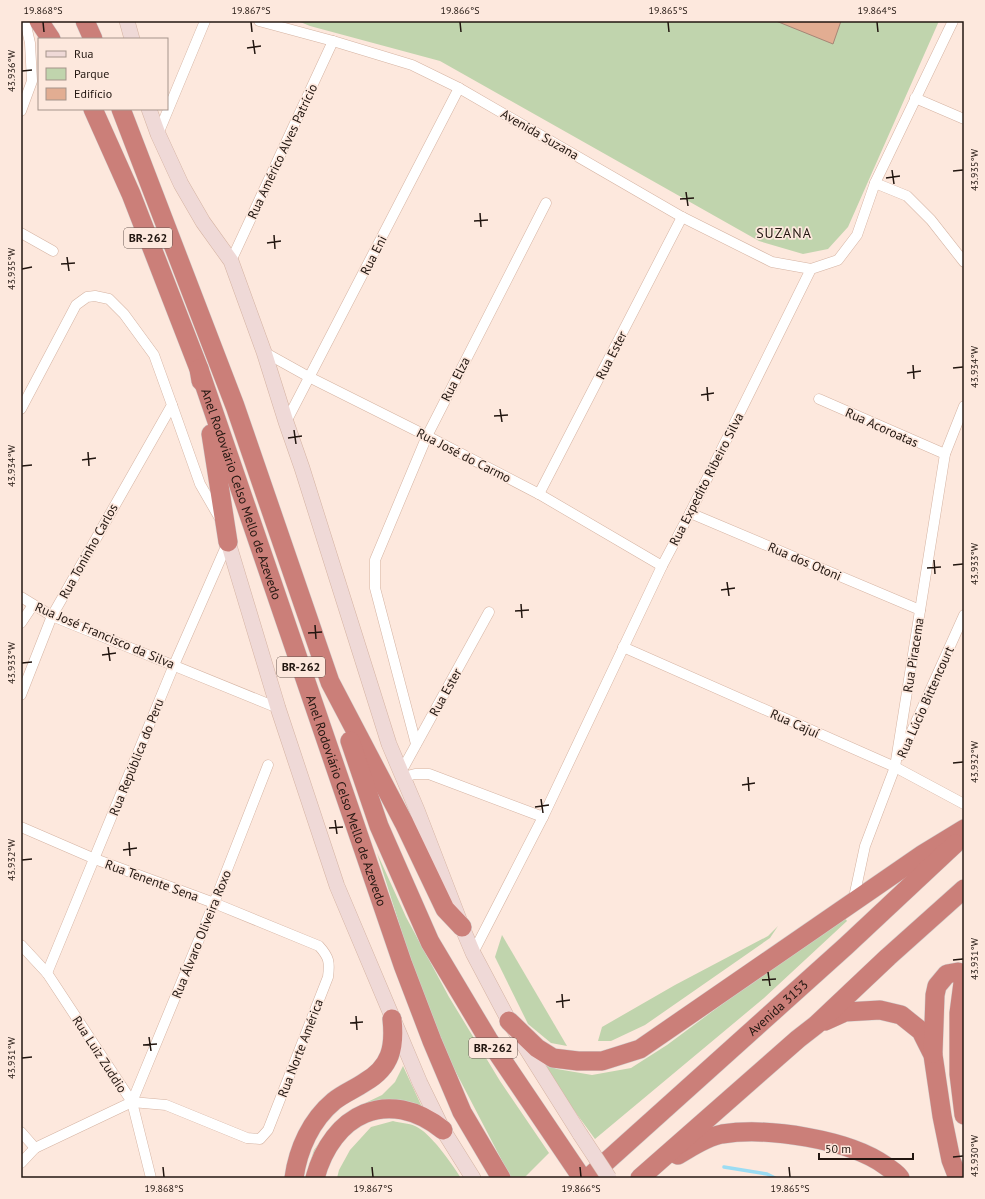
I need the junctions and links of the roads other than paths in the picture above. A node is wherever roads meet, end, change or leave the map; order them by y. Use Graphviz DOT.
graph roads {
  1 [pos="25,21"];
  2 [pos="39,21"];
  3 [pos="53,21"];
  4 [pos="85,21"];
  5 [pos="96,21"];
  6 [pos="127,21"];
  7 [pos="205,21"];
  8 [pos="259,21"];
  9 [pos="953,21"];
  10 [pos="50,38"];
  11 [pos="61,38"];
  12 [pos="93,38"];
  13 [pos="100,38"];
  14 [pos="132,38"];
  15 [pos="333,40"];
  16 [pos="459,88"];
  17 [pos="915,98"];
  18 [pos="93,110"];
  19 [pos="121,110"];
  20 [pos="149,110"];
  21 [pos="168,110"];
  22 [pos="168,110"];
  23 [pos="21,111"];
  24 [pos="964,119"];
  25 [pos="158,134"];
  26 [pos="875,183"];
  27 [pos="546,203"];
  28 [pos="682,216"];
  29 [pos="21,233"];
  30 [pos="53,251"];
  31 [pos="231,261"];
  32 [pos="964,262"];
  33 [pos="811,269"];
  34 [pos="264,352"];
  35 [pos="198,369"];
  36 [pos="309,378"];
  37 [pos="819,399"];
  38 [pos="964,406"];
  39 [pos="21,409"];
  40 [pos="169,409"];
  41 [pos="286,422"];
  42 [pos="427,436"];
  43 [pos="945,454"];
  44 [pos="539,494"];
  45 [pos="690,513"];
  46 [pos="227,536"];
  47 [pos="662,566"];
  48 [pos="21,597"];
  49 [pos="33,605"];
  50 [pos="920,610"];
  51 [pos="489,612"];
  52 [pos="964,615"];
  53 [pos="52,616"];
  54 [pos="21,623"];
  55 [pos="623,647"];
  56 [pos="174,665"];
  57 [pos="330,682"];
  58 [pos="21,695"];
  59 [pos="278,708"];
  60 [pos="416,744"];
  61 [pos="268,765"];
  62 [pos="895,767"];
  63 [pos="402,775"];
  64 [pos="964,804"];
  65 [pos="543,816"];
  66 [pos="21,827"];
  67 [pos="964,829"];
  68 [pos="964,834"];
  69 [pos="95,858"];
  70 [pos="964,889"];
  71 [pos="853,902"];
  72 [pos="214,903"];
  73 [pos="462,927"];
  74 [pos="21,945"];
  75 [pos="326,954"];
  76 [pos="473,954"];
  77 [pos="47,973"];
  78 [pos="964,974"];
  79 [pos="392,1020"];
  80 [pos="508,1021"];
  81 [pos="816,1025"];
  82 [pos="933,1055"];
  83 [pos="132,1102"];
  84 [pos="964,1115"];
  85 [pos="443,1130"];
  86 [pos="21,1132"];
  87 [pos="34,1148"];
  88 [pos="21,1163"];
  89 [pos="656,1163"];
  90 [pos="151,1178"];
  91 [pos="294,1178"];
  92 [pos="315,1178"];
  93 [pos="473,1178"];
  94 [pos="501,1178"];
  95 [pos="582,1178"];
  96 [pos="588,1178"];
  97 [pos="609,1178"];
  98 [pos="640,1178"];
  99 [pos="900,1178"];
  100 [pos="958,1178"];
  1 -- 23 [label="street"];
  2 -- 10 [label="highway"];
  3 -- 11 [label="highway"];
  4 -- 12 [label="highway"];
  5 -- 13 [label="highway"];
  6 -- 14 [label="main road"];
  7 -- 21 [label="street"];
  8 -- 15 [label="street, Avenida Suzana"];
  9 -- 17 [label="street"];
  15 -- 16 [label="street, Avenida Suzana"];
  15 -- 31 [label="street, Rua Américo Alves Patrício"];
  16 -- 28 [label="street, Avenida Suzana"];
  16 -- 36 [label="street, Rua Eni"];
  17 -- 24 [label="street"];
  17 -- 26 [label="street"];
  18 -- 35 [label="highway, BR-262"];
  19 -- 57 [label="highway, BR-262"];
  20 -- 25 [label="main road"];
  22 -- 25 [label="street"];
  25 -- 31 [label="main road"];
  26 -- 32 [label="street"];
  26 -- 33 [label="street"];
  27 -- 42 [label="street, Rua Elza"];
  28 -- 33 [label="street, Avenida Suzana"];
  28 -- 44 [label="street, Rua Ester"];
  29 -- 30 [label="street"];
  31 -- 34 [label="main road"];
  33 -- 45 [label="street, Rua Expedito Ribeiro Silva"];
  34 -- 36 [label="street, Rua José do Carmo"];
  34 -- 41 [label="main road"];
  35 -- 46 [label="highway"];
  35 -- 94 [label="highway, Anel Rodoviário Celso Mello de Azevedo / BR-262"];
  36 -- 41 [label="street, Rua Eni"];
  36 -- 42 [label="street, Rua José do Carmo"];
  37 -- 43 [label="street, Rua Acoroatas"];
  38 -- 43 [label="street, Rua Piracema"];
  39 -- 40 [label="street"];
  40 -- 46 [label="street"];
  40 -- 53 [label="street, Rua Toninho Carlos"];
  41 -- 63 [label="main road"];
  42 -- 44 [label="street, Rua José do Carmo"];
  42 -- 60 [label="street, Rua Elza"];
  43 -- 50 [label="street, Rua Piracema"];
  44 -- 47 [label="street, Rua José do Carmo"];
  45 -- 47 [label="street, Rua Expedito Ribeiro Silva"];
  45 -- 50 [label="street, Rua dos Otoni"];
  46 -- 56 [label="street, Rua República do Peru"];
  46 -- 59 [label="main road, BR-262"];
  47 -- 55 [label="street, Rua Expedito Ribeiro Silva"];
  48 -- 49 [label="street, Rua José Francisco da Silva"];
  49 -- 53 [label="street, Rua José Francisco da Silva"];
  49 -- 54 [label="street"];
  50 -- 62 [label="street, Rua Piracema"];
  51 -- 60 [label="street, Rua Ester"];
  52 -- 62 [label="street, Rua Lúcio Bittencourt"];
  53 -- 56 [label="street, Rua José Francisco da Silva"];
  53 -- 58 [label="street, Rua Toninho Carlos"];
  55 -- 62 [label="street, Rua Cajuí"];
  55 -- 65 [label="street, Rua Expedito Ribeiro Silva"];
  56 -- 59 [label="street, Rua José Francisco da Silva"];
  56 -- 69 [label="street, Rua República do Peru"];
  57 -- 73 [label="highway"];
  57 -- 95 [label="highway, Anel Rodoviário Celso Mello de Azevedo / BR-262"];
  59 -- 79 [label="main road, BR-262"];
  60 -- 63 [label="street, Rua Ester"];
  61 -- 72 [label="street, Rua Álvaro Oliveira Roxo"];
  62 -- 64 [label="street, Rua Cajuí"];
  62 -- 71 [label="street, Rua Piracema"];
  63 -- 65 [label="street"];
  63 -- 73 [label="main road"];
  65 -- 76 [label="street, Rua Expedito Ribeiro Silva"];
  66 -- 69 [label="street, Rua Tenente Sena"];
  67 -- 71 [label="highway"];
  68 -- 96 [label="highway, Avenida 3153"];
  69 -- 72 [label="street, Rua Tenente Sena"];
  69 -- 77 [label="street, Rua República do Peru"];
  70 -- 81 [label="highway"];
  71 -- 80 [label="highway"];
  72 -- 75 [label="street, Rua Tenente Sena"];
  72 -- 83 [label="street, Rua Álvaro Oliveira Roxo"];
  73 -- 76 [label="main road, BR-262"];
  74 -- 77 [label="street, Rua Luiz Zuddio"];
  75 -- 83 [label="street, Rua Norte América"];
  76 -- 80 [label="main road, BR-262"];
  77 -- 83 [label="street, Rua Luiz Zuddio"];
  78 -- 82 [label="highway"];
  78 -- 84 [label="highway"];
  79 -- 85 [label="main road, BR-262"];
  79 -- 91 [label="highway"];
  80 -- 97 [label="main road, BR-262, bridge"];
  81 -- 82 [label="highway"];
  81 -- 89 [label="highway"];
  82 -- 100 [label="highway"];
  83 -- 87 [label="street"];
  83 -- 90 [label="street, Rua Luiz Zuddio"];
  85 -- 92 [label="highway"];
  85 -- 93 [label="main road, BR-262"];
  86 -- 87 [label="street"];
  87 -- 88 [label="street"];
  89 -- 98 [label="highway"];
  89 -- 99 [label="highway"];
}
